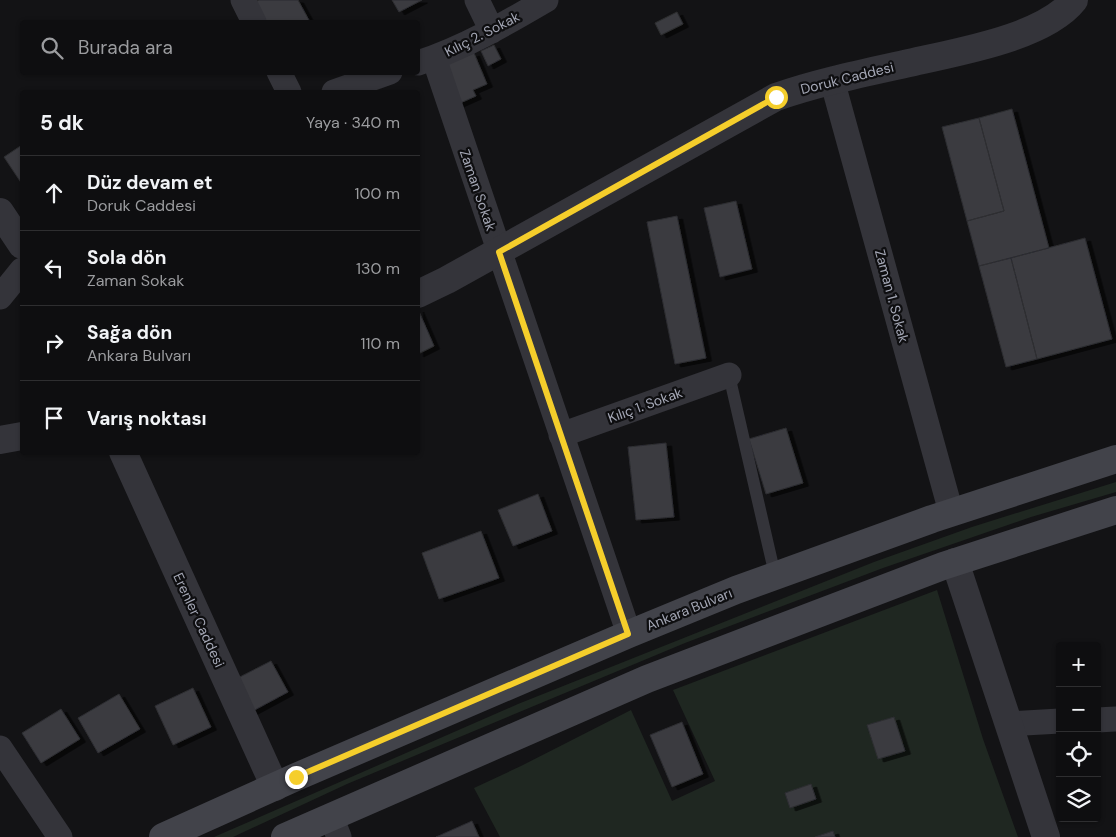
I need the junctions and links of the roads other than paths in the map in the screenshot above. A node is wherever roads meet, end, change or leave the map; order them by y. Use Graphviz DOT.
graph roads {
  1 [pos="243,0"];
  2 [pos="477,0"];
  3 [pos="546,0"];
  4 [pos="1074,0"];
  5 [pos="253,20"];
  6 [pos="492,31"];
  7 [pos="426,61"];
  8 [pos="280,75"];
  9 [pos="382,75"];
  10 [pos="832,80"];
  11 [pos="288,90"];
  12 [pos="340,90"];
  13 [pos="0,212"];
  14 [pos="20,242"];
  15 [pos="499,252"];
  16 [pos="20,272"];
  17 [pos="420,293"];
  18 [pos="0,297"];
  19 [pos="729,375"];
  20 [pos="561,435"];
  21 [pos="20,436"];
  22 [pos="0,440"];
  23 [pos="123,455"];
  24 [pos="1116,459"];
  25 [pos="1116,510"];
  26 [pos="951,512"];
  27 [pos="955,562"];
  28 [pos="775,575"];
  29 [pos="628,634"];
  30 [pos="1116,719"];
  31 [pos="1101,720"];
  32 [pos="1056,721"];
  33 [pos="1009,724"];
  34 [pos="0,748"];
  35 [pos="276,787"];
  36 [pos="335,827"];
  37 [pos="60,837"];
  38 [pos="163,837"];
  39 [pos="285,837"];
  40 [pos="1046,837"];
  1 -- 5 [label="street"];
  2 -- 6 [label="street"];
  3 -- 6 [label="street, Kılıç 2. Sokak"];
  4 -- 10 [label="street, Doruk Caddesi"];
  6 -- 7 [label="street, Kılıç 2. Sokak"];
  7 -- 15 [label="street, Zaman Sokak"];
  8 -- 11 [label="street"];
  9 -- 12 [label="street"];
  10 -- 15 [label="street, Doruk Caddesi"];
  10 -- 26 [label="street, Zaman 1. Sokak"];
  13 -- 14 [label="street"];
  15 -- 17 [label="street, Doruk Caddesi"];
  15 -- 20 [label="street, Zaman Sokak"];
  16 -- 18 [label="street"];
  19 -- 20 [label="street, Kılıç 1. Sokak"];
  19 -- 28 [label="lane"];
  20 -- 29 [label="street, Zaman Sokak"];
  21 -- 22 [label="street"];
  23 -- 35 [label="street, Erenler Caddesi"];
  24 -- 26 [label="main road, Ankara Bulvarı"];
  25 -- 27 [label="main road"];
  26 -- 28 [label="main road, Ankara Bulvarı"];
  27 -- 33 [label="street"];
  27 -- 36 [label="main road"];
  28 -- 29 [label="main road, Ankara Bulvarı"];
  29 -- 35 [label="main road, Ankara Bulvarı"];
  30 -- 31 [label="street"];
  32 -- 33 [label="street"];
  33 -- 40 [label="street"];
  34 -- 37 [label="street"];
  35 -- 38 [label="main road, Ankara Bulvarı"];
  36 -- 39 [label="main road"];
}
